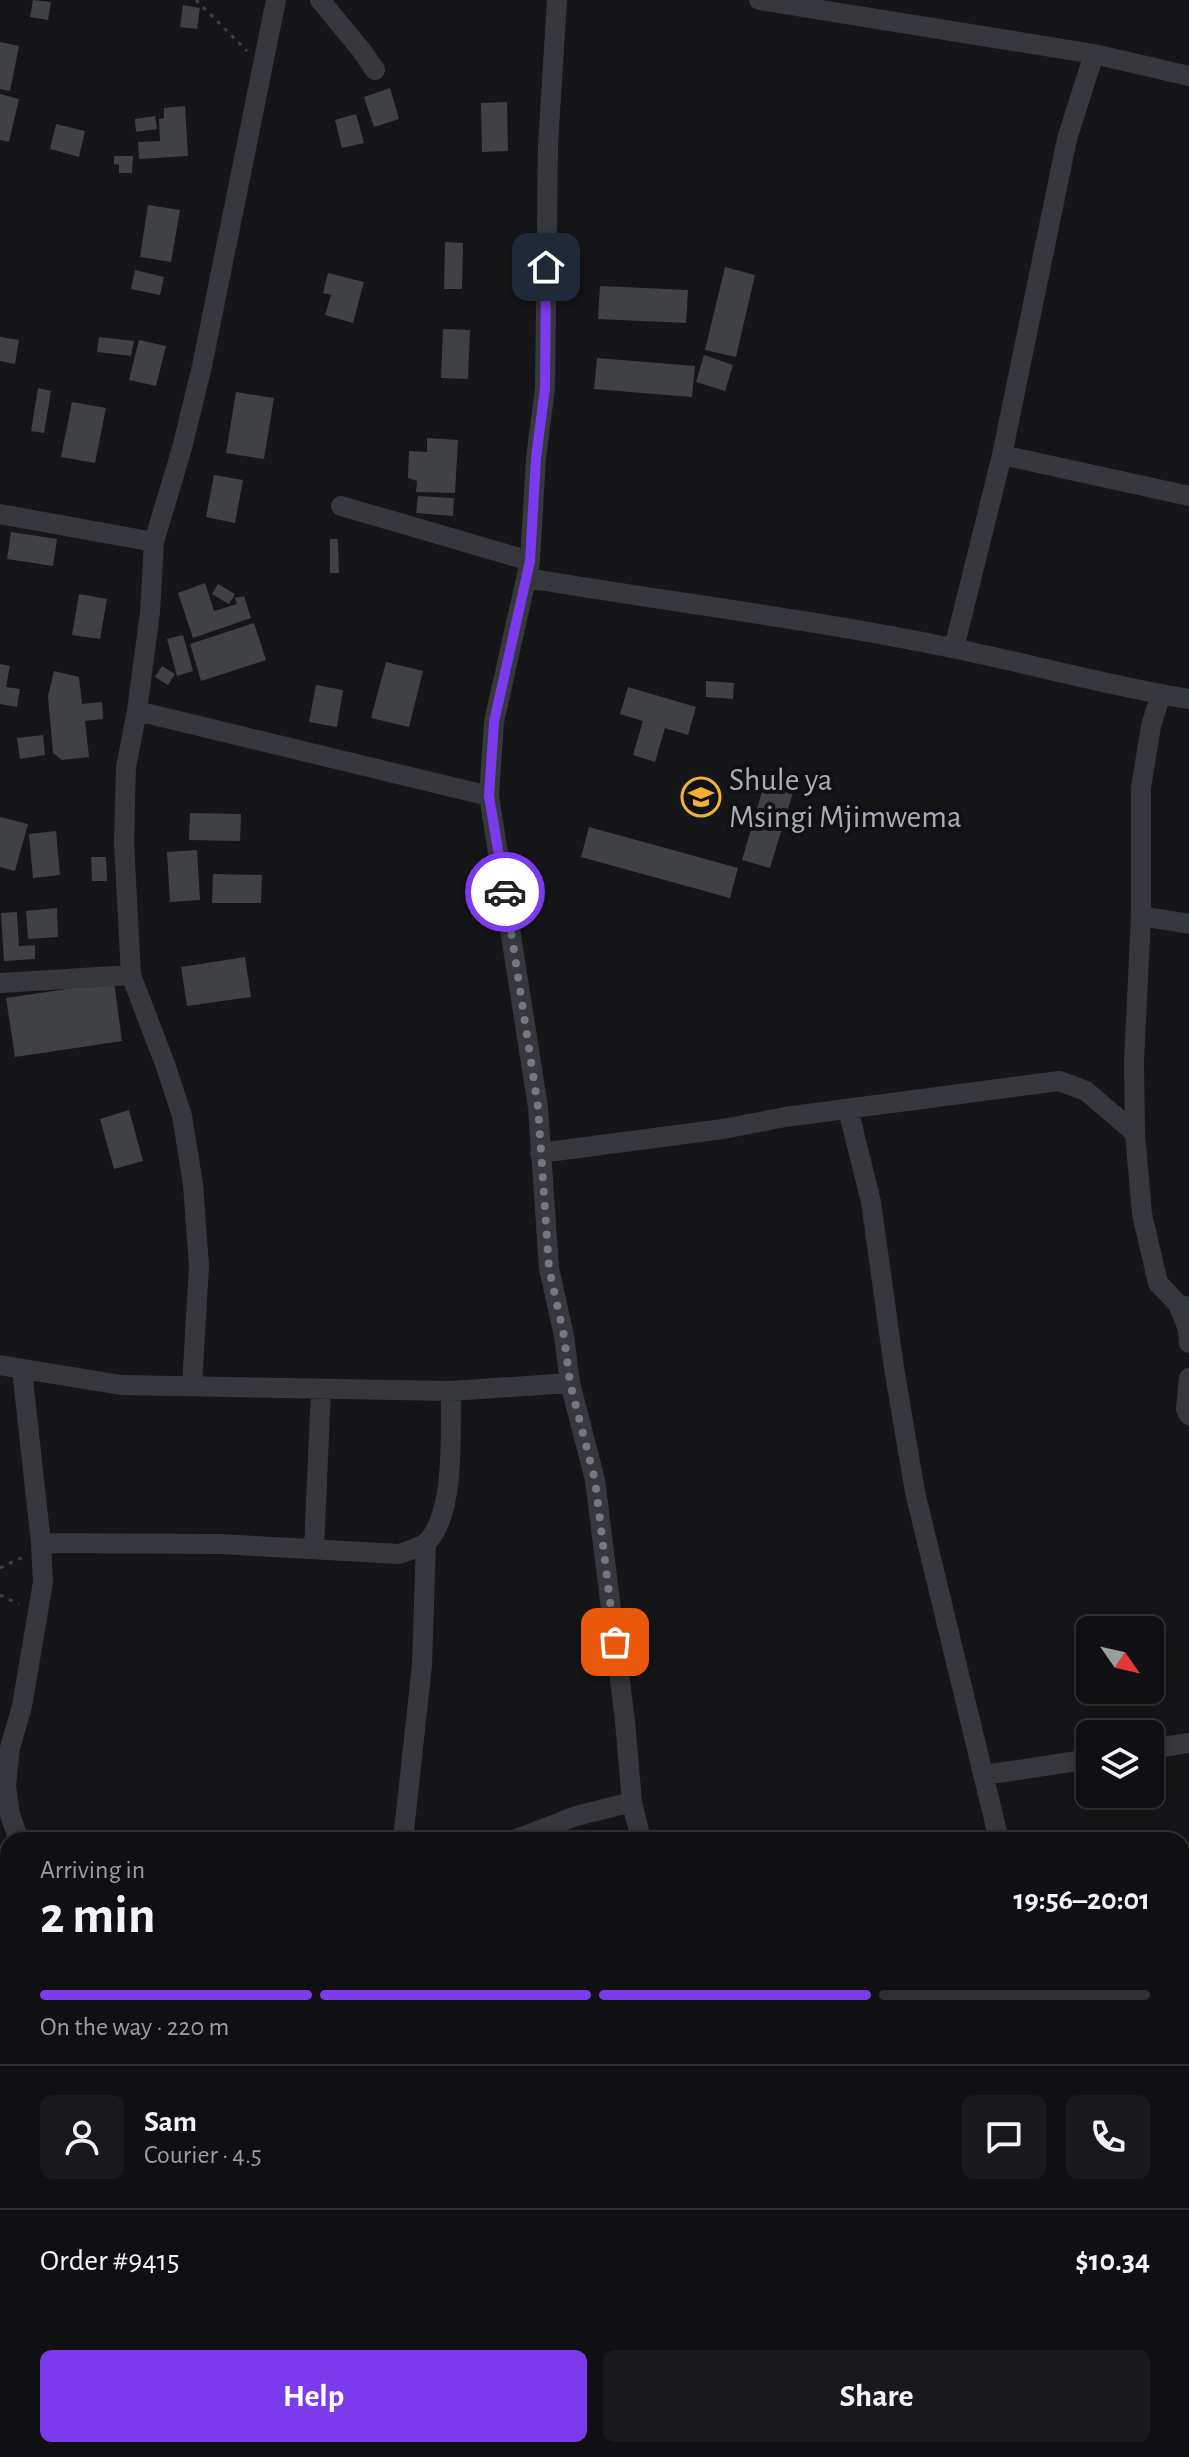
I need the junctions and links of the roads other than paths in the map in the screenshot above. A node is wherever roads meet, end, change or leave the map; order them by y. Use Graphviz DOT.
graph roads {
  1 [pos="276,0"];
  2 [pos="320,0"];
  3 [pos="557,0"];
  4 [pos="759,0"];
  5 [pos="864,8"];
  6 [pos="1094,54"];
  7 [pos="375,70"];
  8 [pos="1189,76"];
  9 [pos="1002,455"];
  10 [pos="1189,496"];
  11 [pos="341,506"];
  12 [pos="0,514"];
  13 [pos="154,542"];
  14 [pos="529,570"];
  15 [pos="954,648"];
  16 [pos="1161,694"];
  17 [pos="1189,699"];
  18 [pos="137,711"];
  19 [pos="489,796"];
  20 [pos="1141,916"];
  21 [pos="1189,924"];
  22 [pos="131,975"];
  23 [pos="0,983"];
  24 [pos="848,1109"];
  25 [pos="1135,1133"];
  26 [pos="540,1153"];
  27 [pos="1183,1305"];
  28 [pos="1189,1343"];
  29 [pos="0,1365"];
  30 [pos="22,1370"];
  31 [pos="1189,1378"];
  32 [pos="570,1383"];
  33 [pos="192,1386"];
  34 [pos="321,1389"];
  35 [pos="451,1391"];
  36 [pos="1189,1415"];
  37 [pos="41,1543"];
  38 [pos="426,1543"];
  39 [pos="314,1549"];
  40 [pos="1189,1743"];
  41 [pos="1164,1747"];
  42 [pos="1076,1761"];
  43 [pos="985,1775"];
  44 [pos="632,1802"];
  45 [pos="16,1832"];
  46 [pos="404,1832"];
  47 [pos="535,1832"];
  48 [pos="639,1832"];
  49 [pos="997,1832"];
  1 -- 13 [label="street"];
  2 -- 7 [label="street"];
  3 -- 14 [label="street"];
  4 -- 5 [label="street"];
  5 -- 6 [label="street"];
  6 -- 8 [label="street"];
  6 -- 9 [label="street"];
  9 -- 10 [label="street"];
  9 -- 15 [label="street"];
  11 -- 14 [label="street"];
  12 -- 13 [label="street"];
  13 -- 18 [label="street"];
  14 -- 15 [label="street"];
  14 -- 19 [label="street"];
  15 -- 16 [label="street"];
  16 -- 17 [label="street"];
  16 -- 20 [label="street"];
  18 -- 19 [label="street"];
  18 -- 22 [label="street"];
  19 -- 26 [label="street"];
  20 -- 21 [label="street"];
  20 -- 25 [label="street"];
  22 -- 23 [label="street"];
  22 -- 33 [label="street"];
  24 -- 25 [label="street"];
  24 -- 26 [label="street"];
  24 -- 43 [label="street"];
  25 -- 27 [label="street"];
  26 -- 32 [label="street"];
  27 -- 28 [label="street"];
  29 -- 30 [label="street"];
  30 -- 33 [label="street"];
  30 -- 37 [label="street"];
  31 -- 36 [label="street"];
  32 -- 35 [label="street"];
  32 -- 44 [label="street"];
  33 -- 34 [label="street"];
  34 -- 35 [label="street"];
  34 -- 39 [label="street"];
  35 -- 38 [label="street"];
  37 -- 39 [label="street"];
  37 -- 45 [label="street"];
  38 -- 39 [label="street"];
  38 -- 46 [label="street"];
  40 -- 41 [label="street"];
  42 -- 43 [label="street"];
  43 -- 49 [label="street"];
  44 -- 47 [label="street"];
  44 -- 48 [label="street"];
}
